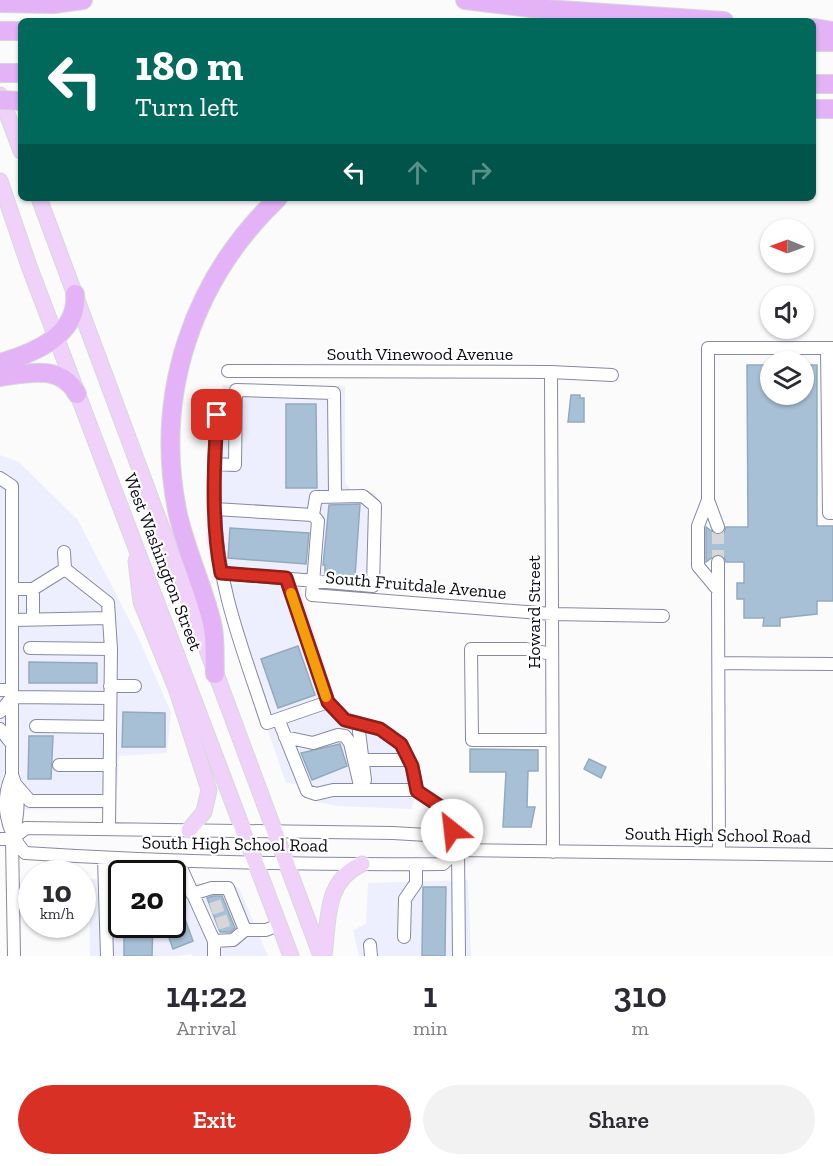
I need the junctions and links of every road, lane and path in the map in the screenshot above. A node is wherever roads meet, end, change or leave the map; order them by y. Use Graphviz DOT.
graph roads {
  1 [pos="83,0"];
  2 [pos="465,0"];
  3 [pos="0,3"];
  4 [pos="679,18"];
  5 [pos="816,28"];
  6 [pos="833,30"];
  7 [pos="816,42"];
  8 [pos="833,42"];
  9 [pos="0,73"];
  10 [pos="18,73"];
  11 [pos="0,95"];
  12 [pos="0,100"];
  13 [pos="18,101"];
  14 [pos="18,143"];
  15 [pos="0,181"];
  16 [pos="40,201"];
  17 [pos="275,201"];
  18 [pos="75,294"];
  19 [pos="56,338"];
  20 [pos="830,348"];
  21 [pos="0,363"];
  22 [pos="228,371"];
  23 [pos="551,372"];
  24 [pos="612,375"];
  25 [pos="0,377"];
  26 [pos="77,394"];
  27 [pos="217,415"];
  28 [pos="214,464"];
  29 [pos="0,478"];
  30 [pos="335,496"];
  31 [pos="708,500"];
  32 [pos="215,509"];
  33 [pos="833,513"];
  34 [pos="313,515"];
  35 [pos="718,527"];
  36 [pos="134,537"];
  37 [pos="64,552"];
  38 [pos="718,562"];
  39 [pos="65,568"];
  40 [pos="221,573"];
  41 [pos="286,578"];
  42 [pos="315,581"];
  43 [pos="33,588"];
  44 [pos="13,589"];
  45 [pos="718,590"];
  46 [pos="552,614"];
  47 [pos="663,616"];
  48 [pos="109,618"];
  49 [pos="13,620"];
  50 [pos="33,620"];
  51 [pos="30,648"];
  52 [pos="111,649"];
  53 [pos="552,654"];
  54 [pos="719,663"];
  55 [pos="833,664"];
  56 [pos="215,674"];
  57 [pos="135,686"];
  58 [pos="8,692"];
  59 [pos="110,692"];
  60 [pos="328,702"];
  61 [pos="0,712"];
  62 [pos="273,722"];
  63 [pos="358,723"];
  64 [pos="36,726"];
  65 [pos="110,727"];
  66 [pos="0,729"];
  67 [pos="285,737"];
  68 [pos="552,740"];
  69 [pos="12,744"];
  70 [pos="363,760"];
  71 [pos="409,760"];
  72 [pos="59,765"];
  73 [pos="110,765"];
  74 [pos="14,781"];
  75 [pos="364,790"];
  76 [pos="417,791"];
  77 [pos="3,801"];
  78 [pos="109,801"];
  79 [pos="109,828"];
  80 [pos="189,830"];
  81 [pos="244,831"];
  82 [pos="275,832"];
  83 [pos="6,839"];
  84 [pos="458,850"];
  85 [pos="553,852"];
  86 [pos="719,853"];
  87 [pos="833,855"];
  88 [pos="104,858"];
  89 [pos="153,860"];
  90 [pos="186,861"];
  91 [pos="256,863"];
  92 [pos="287,863"];
  93 [pos="362,864"];
  94 [pos="416,864"];
  95 [pos="186,880"];
  96 [pos="192,894"];
  97 [pos="279,925"];
  98 [pos="245,930"];
  99 [pos="404,937"];
  100 [pos="214,941"];
  101 [pos="14,956"];
  102 [pos="107,956"];
  103 [pos="214,956"];
  104 [pos="291,956"];
  105 [pos="323,956"];
  106 [pos="459,956"];
  1 -- 3 [label="highway"];
  2 -- 4 [label="highway"];
  5 -- 6 [label="highway"];
  7 -- 8 [label="highway"];
  9 -- 10 [label="highway"];
  11 -- 14 [label="main road"];
  12 -- 13 [label="highway, bridge"];
  15 -- 19 [label="main road, West Washington Street"];
  16 -- 18 [label="main road, West Washington Street"];
  17 -- 56 [label="highway"];
  18 -- 19 [label="highway"];
  18 -- 56 [label="main road, West Washington Street"];
  19 -- 21 [label="highway"];
  19 -- 26 [label="main road, West Washington Street"];
  20 -- 31 [label="street"];
  20 -- 33 [label="street"];
  22 -- 23 [label="street, South Vinewood Avenue"];
  23 -- 24 [label="street, South Vinewood Avenue"];
  23 -- 46 [label="street, Howard Street"];
  25 -- 26 [label="highway"];
  26 -- 36 [label="main road, West Washington Street"];
  27 -- 28 [label="street"];
  28 -- 30 [label="street"];
  28 -- 32 [label="street"];
  29 -- 44 [label="street"];
  30 -- 34 [label="street"];
  30 -- 42 [label="street"];
  31 -- 35 [label="street"];
  31 -- 45 [label="street"];
  32 -- 34 [label="street"];
  32 -- 40 [label="street"];
  34 -- 42 [label="street"];
  36 -- 80 [label="main road"];
  36 -- 81 [label="main road, West Washington Street"];
  37 -- 39 [label="street"];
  38 -- 45 [label="street"];
  39 -- 43 [label="street"];
  39 -- 48 [label="street"];
  40 -- 41 [label="street"];
  40 -- 62 [label="street"];
  41 -- 42 [label="street"];
  41 -- 60 [label="street"];
  42 -- 46 [label="street, South Fruitdale Avenue"];
  43 -- 44 [label="street"];
  43 -- 50 [label="street"];
  44 -- 49 [label="street"];
  45 -- 54 [label="street"];
  46 -- 47 [label="street, South Fruitdale Avenue"];
  46 -- 53 [label="street, Howard Street"];
  48 -- 50 [label="street"];
  48 -- 52 [label="street"];
  49 -- 50 [label="street"];
  49 -- 58 [label="street"];
  51 -- 52 [label="street"];
  52 -- 59 [label="street"];
  53 -- 68 [label="street, Howard Street"];
  53 -- 68 [label="street"];
  54 -- 55 [label="street"];
  54 -- 86 [label="street"];
  56 -- 82 [label="main road, West Washington Street"];
  57 -- 59 [label="street"];
  58 -- 59 [label="street"];
  58 -- 61 [label="street"];
  58 -- 69 [label="street"];
  59 -- 65 [label="street"];
  60 -- 62 [label="street"];
  60 -- 63 [label="street"];
  62 -- 67 [label="street"];
  63 -- 70 [label="street"];
  63 -- 71 [label="street"];
  64 -- 65 [label="street"];
  65 -- 73 [label="street"];
  66 -- 69 [label="street"];
  67 -- 75 [label="street"];
  67 -- 75 [label="street"];
  68 -- 85 [label="street, Howard Street"];
  69 -- 74 [label="street"];
  70 -- 71 [label="street"];
  70 -- 75 [label="street"];
  71 -- 76 [label="street"];
  72 -- 73 [label="street"];
  73 -- 78 [label="street"];
  74 -- 77 [label="street"];
  74 -- 78 [label="street"];
  74 -- 83 [label="street"];
  75 -- 76 [label="street"];
  76 -- 84 [label="street"];
  77 -- 83 [label="street"];
  78 -- 79 [label="street"];
  79 -- 80 [label="street, South High School Road"];
  79 -- 83 [label="street, South High School Road"];
  80 -- 81 [label="street, South High School Road"];
  81 -- 82 [label="street, South High School Road"];
  81 -- 91 [label="main road, West Washington Street"];
  82 -- 84 [label="street, South High School Road"];
  82 -- 92 [label="main road, West Washington Street"];
  83 -- 88 [label="street, South High School Road"];
  83 -- 101 [label="street"];
  84 -- 85 [label="street, South High School Road"];
  84 -- 94 [label="street, South High School Road"];
  84 -- 106 [label="street"];
  85 -- 86 [label="street, South High School Road"];
  86 -- 87 [label="street, South High School Road"];
  88 -- 89 [label="street, South High School Road"];
  88 -- 102 [label="street"];
  90 -- 91 [label="street, South High School Road"];
  91 -- 92 [label="street, South High School Road"];
  91 -- 97 [label="main road, West Washington Street"];
  92 -- 93 [label="street, South High School Road"];
  92 -- 105 [label="main road, West Washington Street"];
  93 -- 94 [label="street, South High School Road"];
  93 -- 105 [label="main road"];
  94 -- 99 [label="street"];
  95 -- 96 [label="street"];
  96 -- 98 [label="street"];
  96 -- 100 [label="street"];
  97 -- 98 [label="street"];
  97 -- 104 [label="main road, West Washington Street"];
  98 -- 100 [label="street"];
  100 -- 103 [label="street"];
}
